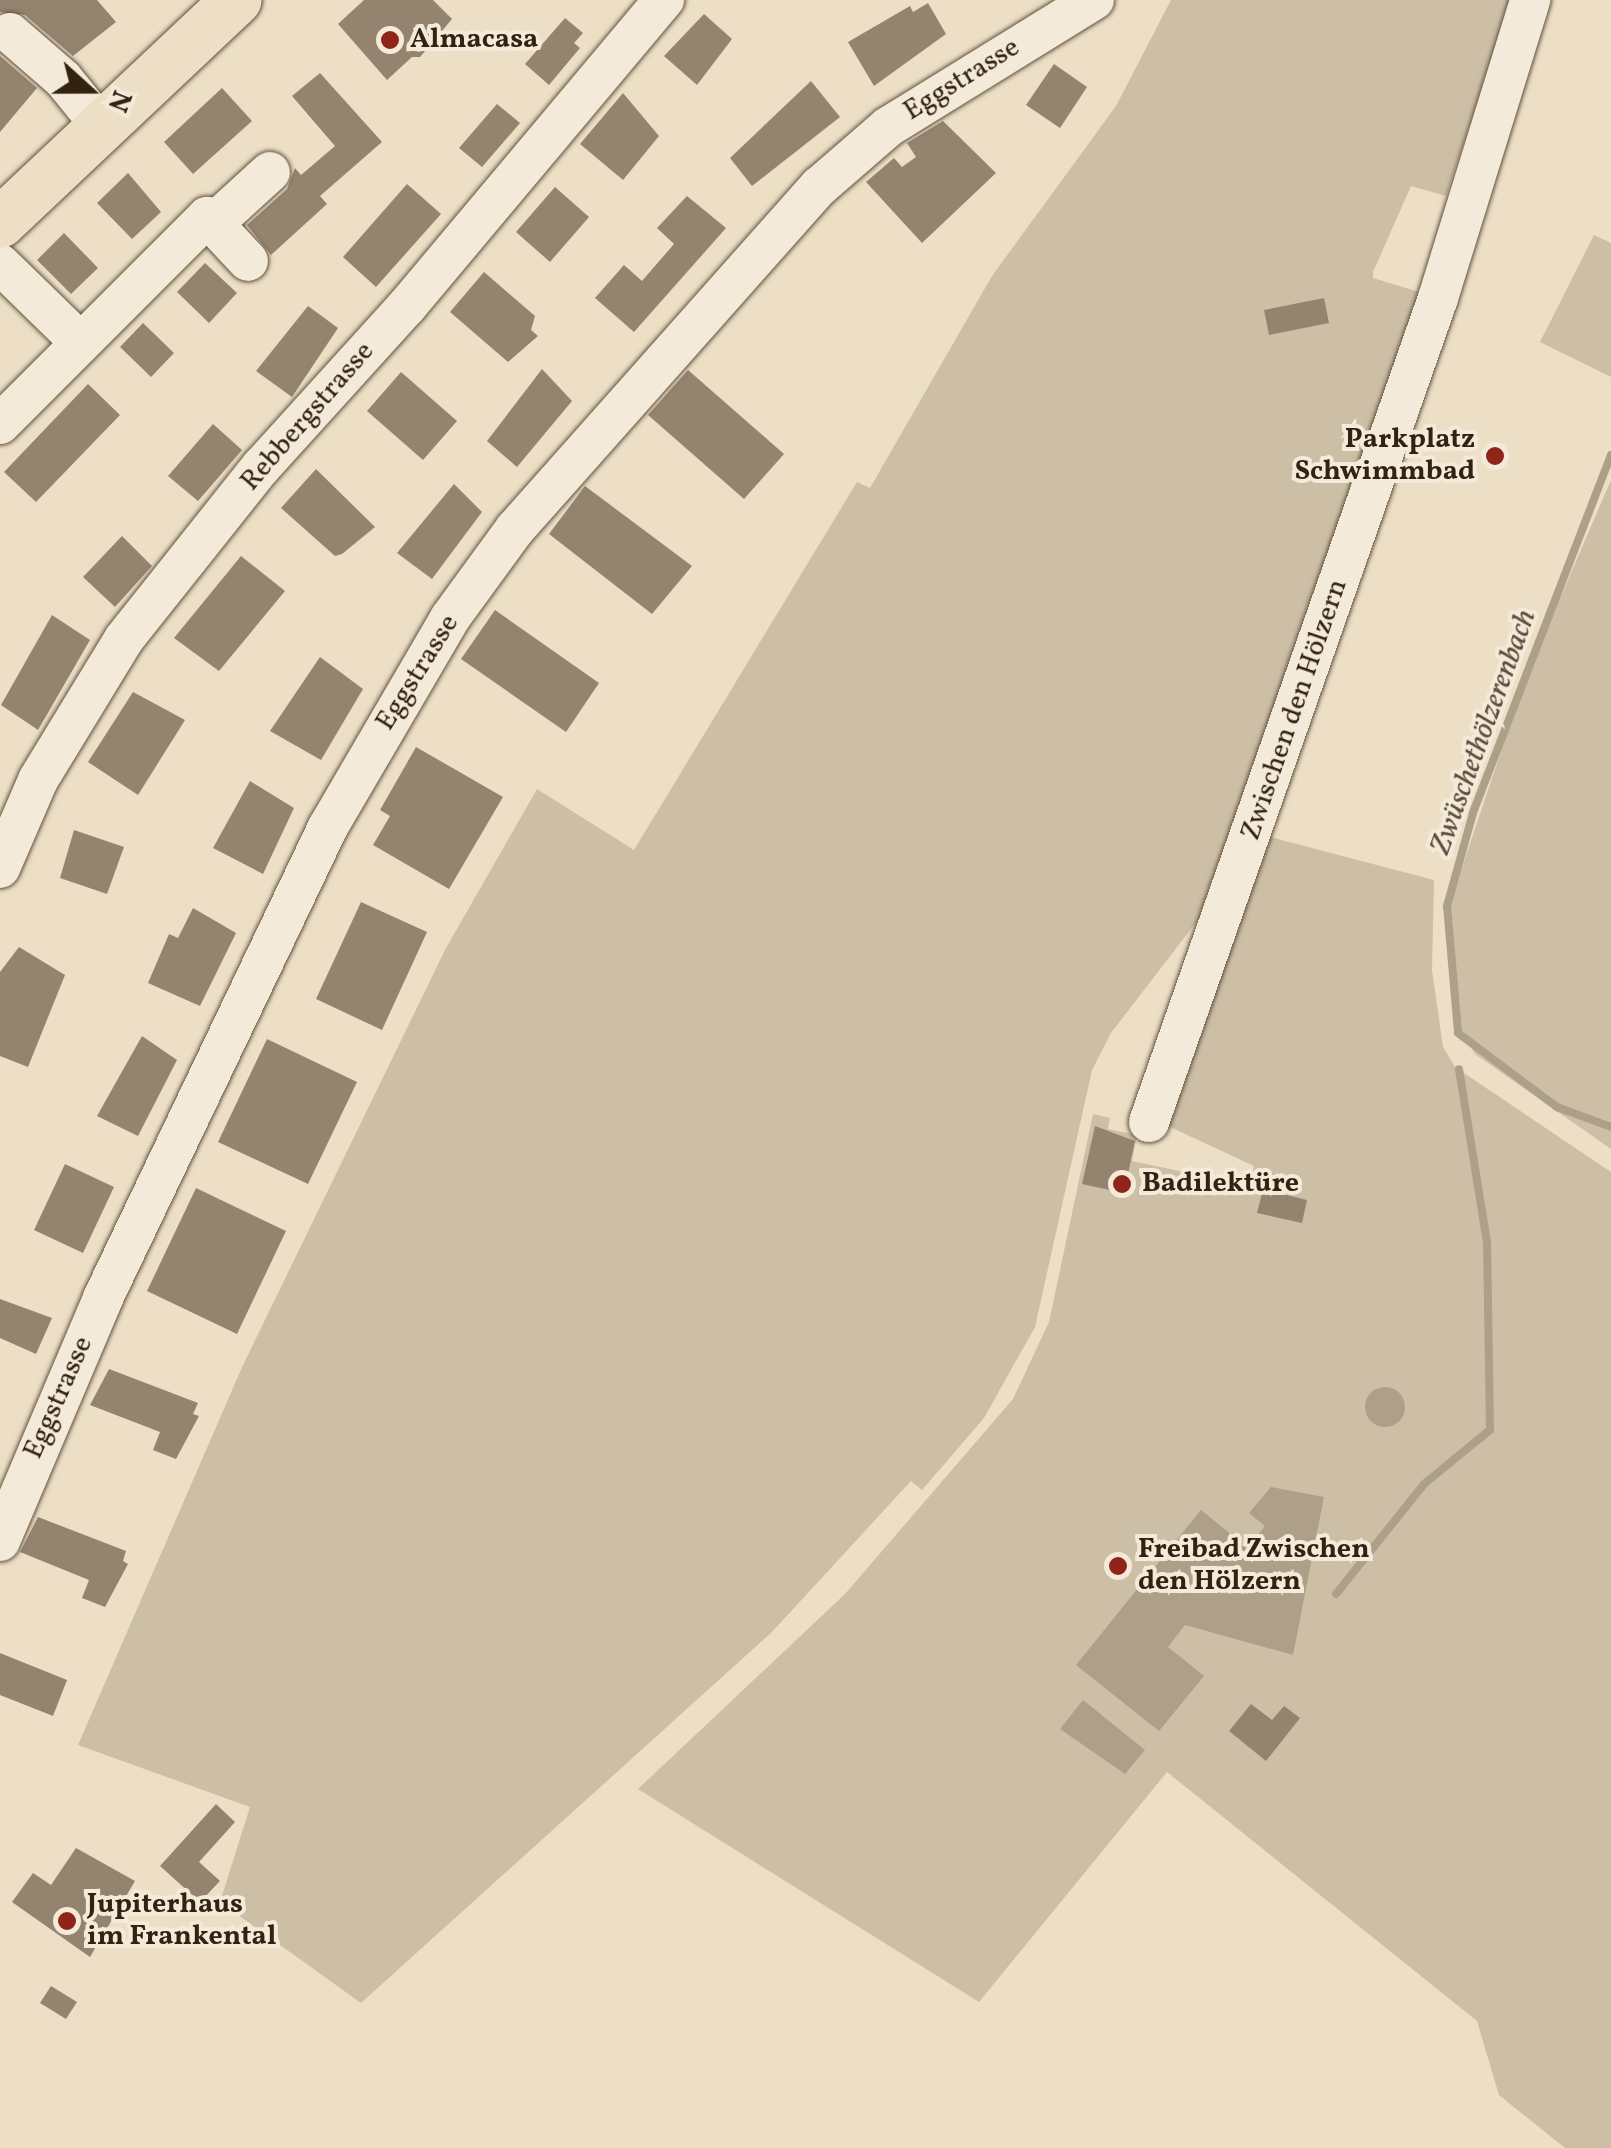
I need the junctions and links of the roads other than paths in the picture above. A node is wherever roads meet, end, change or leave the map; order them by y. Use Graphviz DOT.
graph roads {
  1 [pos="237,0"];
  2 [pos="664,0"];
  3 [pos="1094,0"];
  4 [pos="1530,0"];
  5 [pos="10,33"];
  6 [pos="102,127"];
  7 [pos="270,172"];
  8 [pos="210,220"];
  9 [pos="0,223"];
  10 [pos="248,261"];
  11 [pos="0,264"];
  12 [pos="78,340"];
  13 [pos="0,424"];
  14 [pos="0,868"];
  15 [pos="1149,1122"];
  16 [pos="0,1541"];
  1 -- 6 [label="main road"];
  2 -- 14 [label="street, Rebbergstrasse"];
  3 -- 16 [label="street, Eggstrasse"];
  4 -- 15 [label="street, Zwischen den Hölzern"];
  5 -- 6 [label="street"];
  6 -- 9 [label="main road"];
  7 -- 8 [label="street"];
  8 -- 10 [label="street"];
  8 -- 12 [label="street"];
  11 -- 12 [label="street"];
  12 -- 13 [label="street"];
}
